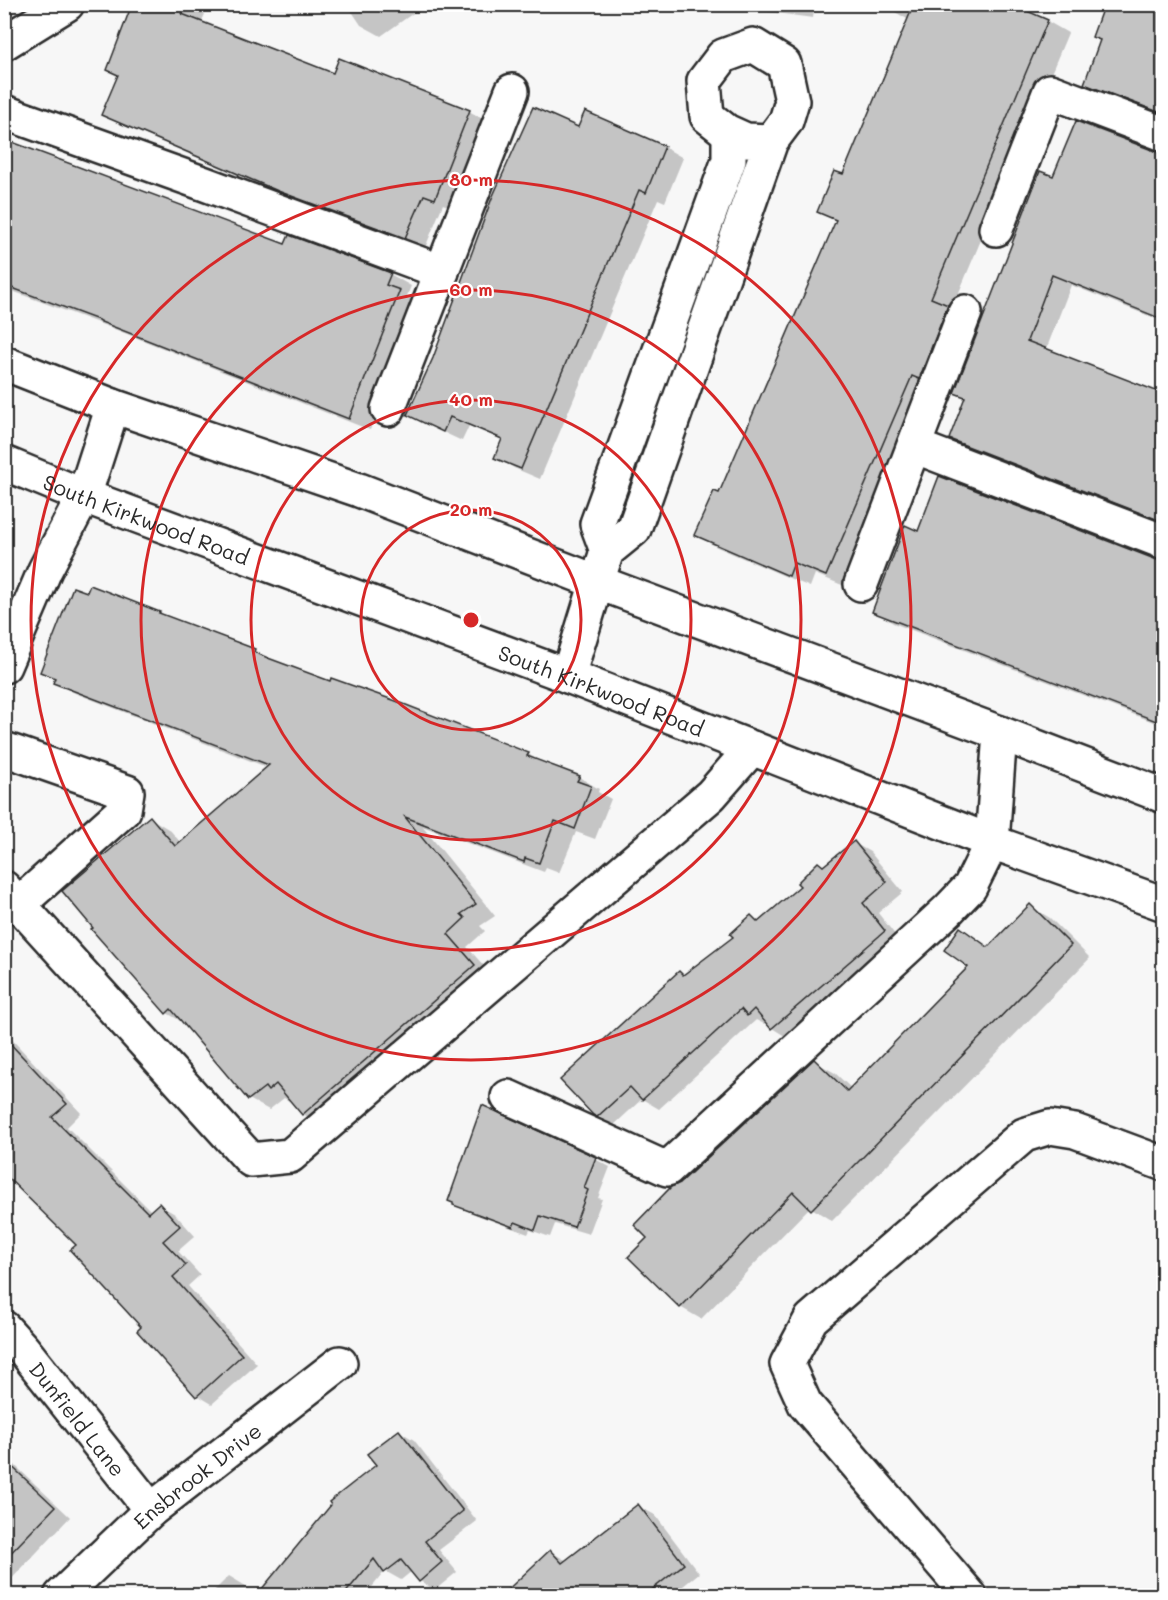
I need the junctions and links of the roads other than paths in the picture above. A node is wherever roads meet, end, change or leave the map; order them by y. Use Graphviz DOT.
graph roads {
  1 [pos="67,4"];
  2 [pos="4,43"];
  3 [pos="512,91"];
  4 [pos="4,112"];
  5 [pos="729,133"];
  6 [pos="1164,134"];
  7 [pos="771,141"];
  8 [pos="996,229"];
  9 [pos="442,272"];
  10 [pos="965,312"];
  11 [pos="4,363"];
  12 [pos="113,405"];
  13 [pos="388,409"];
  14 [pos="914,446"];
  15 [pos="4,463"];
  16 [pos="84,496"];
  17 [pos="1164,542"];
  18 [pos="607,551"];
  19 [pos="597,582"];
  20 [pos="861,584"];
  21 [pos="4,666"];
  22 [pos="568,676"];
  23 [pos="1000,733"];
  24 [pos="752,748"];
  25 [pos="4,749"];
  26 [pos="1164,796"];
  27 [pos="992,842"];
  28 [pos="12,896"];
  29 [pos="1164,904"];
  30 [pos="508,1096"];
  31 [pos="1164,1164"];
  32 [pos="4,1328"];
  33 [pos="340,1363"];
  34 [pos="150,1510"];
  35 [pos="61,1596"];
  36 [pos="970,1596"];
  1 -- 2 [label="main road"];
  3 -- 9 [label="main road"];
  4 -- 9 [label="main road"];
  5 -- 7 [label="main road"];
  5 -- 7 [label="main road"];
  5 -- 18 [label="main road"];
  6 -- 8 [label="main road"];
  7 -- 18 [label="main road"];
  9 -- 13 [label="main road"];
  10 -- 14 [label="main road"];
  11 -- 12 [label="main road"];
  12 -- 16 [label="main road"];
  12 -- 19 [label="main road"];
  14 -- 17 [label="main road"];
  14 -- 20 [label="main road"];
  15 -- 16 [label="main road, South Kirkwood Road"];
  16 -- 21 [label="main road"];
  16 -- 22 [label="main road, South Kirkwood Road"];
  18 -- 19 [label="main road"];
  19 -- 22 [label="main road"];
  19 -- 23 [label="main road"];
  22 -- 24 [label="main road, South Kirkwood Road"];
  23 -- 26 [label="main road"];
  23 -- 27 [label="main road"];
  24 -- 27 [label="main road, South Kirkwood Road"];
  24 -- 28 [label="main road"];
  25 -- 28 [label="main road"];
  27 -- 29 [label="main road, South Kirkwood Road"];
  27 -- 30 [label="main road"];
  31 -- 36 [label="main road"];
  32 -- 34 [label="main road, Dunfield Lane"];
  33 -- 34 [label="main road, Ensbrook Drive"];
  34 -- 35 [label="main road, Ensbrook Drive"];
}
